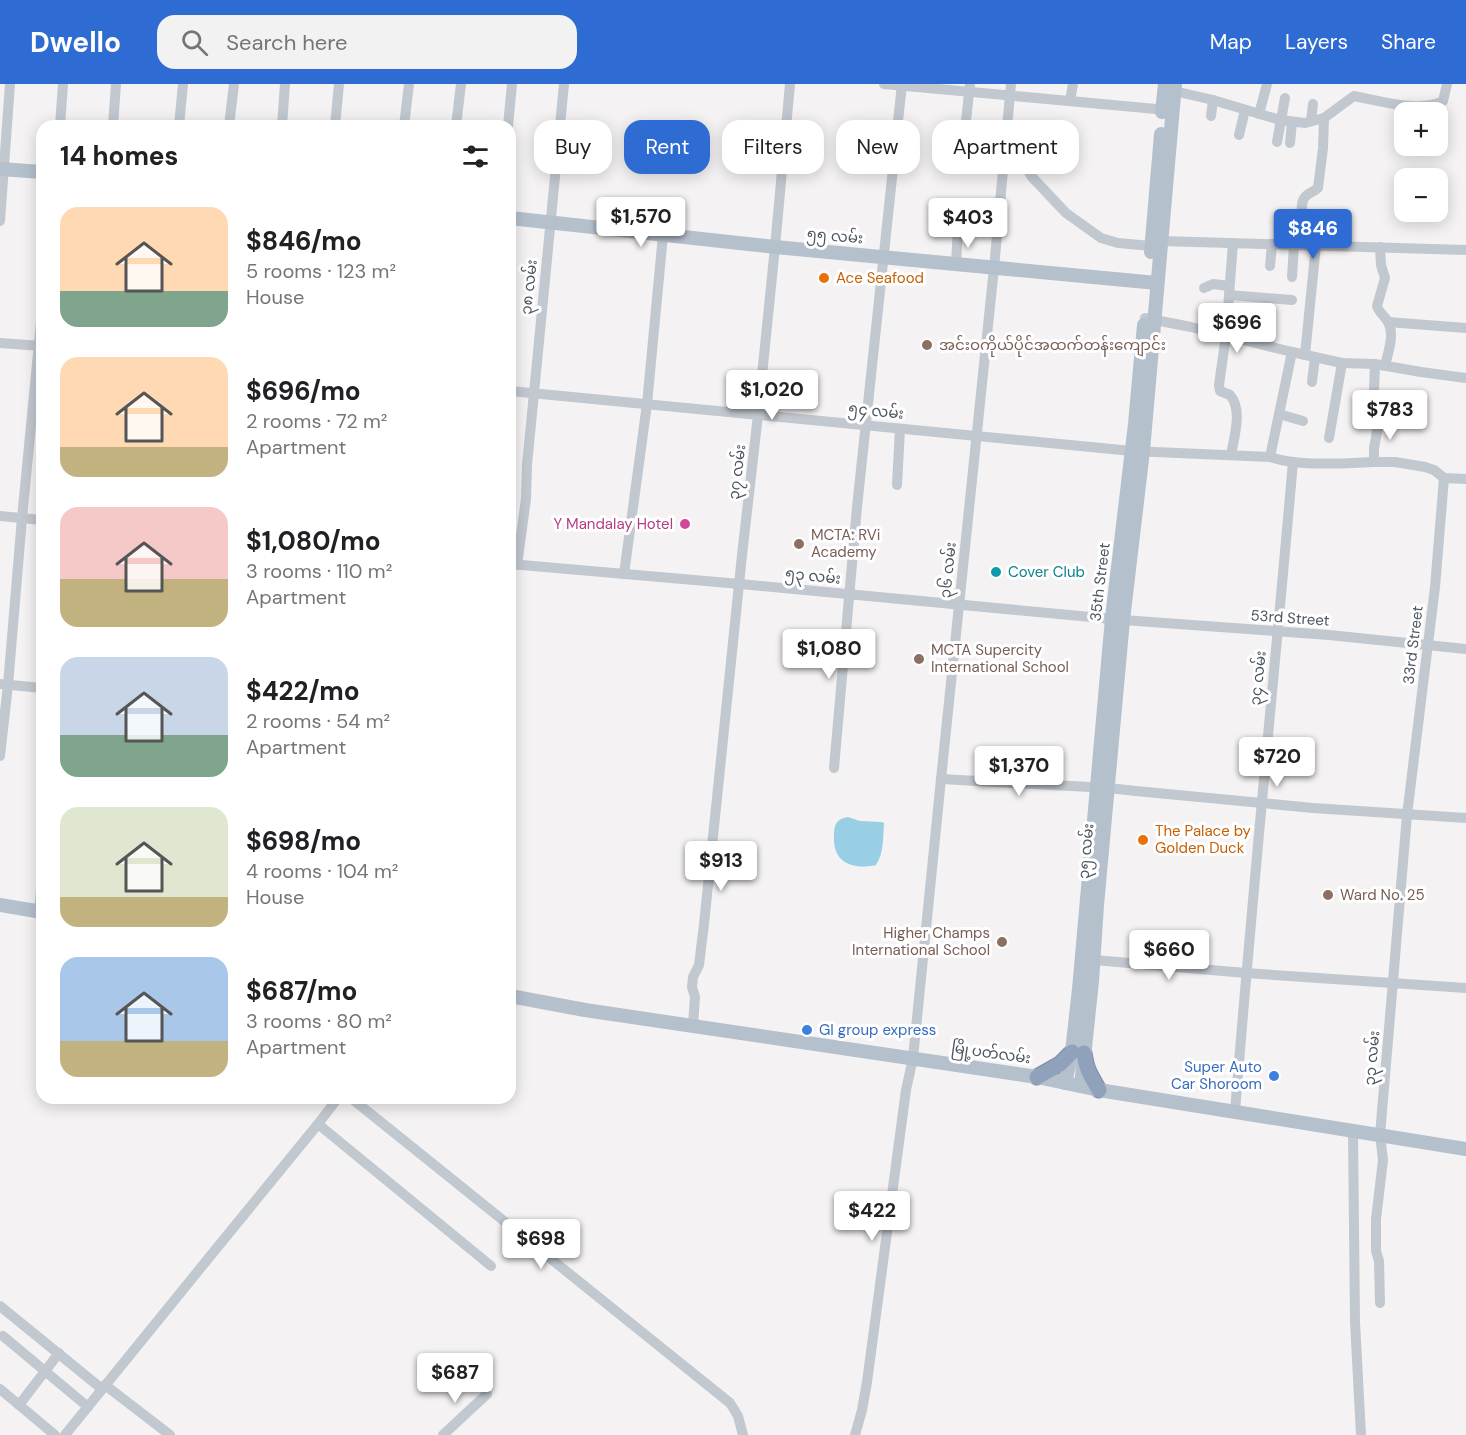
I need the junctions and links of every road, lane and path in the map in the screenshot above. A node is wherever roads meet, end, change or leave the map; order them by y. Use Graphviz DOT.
graph roads {
  1 [pos="10,84"];
  2 [pos="63,84"];
  3 [pos="116,84"];
  4 [pos="183,84"];
  5 [pos="234,84"];
  6 [pos="285,84"];
  7 [pos="339,84"];
  8 [pos="409,84"];
  9 [pos="461,84"];
  10 [pos="512,84"];
  11 [pos="564,84"];
  12 [pos="790,84"];
  13 [pos="884,84"];
  14 [pos="1073,84"];
  15 [pos="1267,84"];
  16 [pos="1354,84"];
  17 [pos="1447,84"];
  18 [pos="902,85"];
  19 [pos="936,86"];
  20 [pos="1171,86"];
  21 [pos="970,88"];
  22 [pos="1010,90"];
  23 [pos="1354,96"];
  24 [pos="1285,98"];
  25 [pos="1213,100"];
  26 [pos="1070,101"];
  27 [pos="1312,104"];
  28 [pos="1167,110"];
  29 [pos="1245,110"];
  30 [pos="1258,114"];
  31 [pos="1211,116"];
  32 [pos="1324,118"];
  33 [pos="60,120"];
  34 [pos="113,120"];
  35 [pos="180,120"];
  36 [pos="230,120"];
  37 [pos="282,120"];
  38 [pos="336,120"];
  39 [pos="405,120"];
  40 [pos="457,120"];
  41 [pos="509,120"];
  42 [pos="966,120"];
  43 [pos="1008,120"];
  44 [pos="1280,120"];
  45 [pos="1311,121"];
  46 [pos="1292,122"];
  47 [pos="1239,135"];
  48 [pos="1277,142"];
  49 [pos="1290,143"];
  50 [pos="2,170"];
  51 [pos="36,172"];
  52 [pos="1003,174"];
  53 [pos="1030,174"];
  54 [pos="960,210"];
  55 [pos="516,219"];
  56 [pos="0,221"];
  57 [pos="551,222"];
  58 [pos="1303,224"];
  59 [pos="663,235"];
  60 [pos="1233,243"];
  61 [pos="1156,244"];
  62 [pos="1272,244"];
  63 [pos="1294,245"];
  64 [pos="1316,245"];
  65 [pos="775,247"];
  66 [pos="1380,247"];
  67 [pos="1466,250"];
  68 [pos="884,257"];
  69 [pos="956,264"];
  70 [pos="1270,266"];
  71 [pos="994,268"];
  72 [pos="1292,277"];
  73 [pos="1152,283"];
  74 [pos="1204,288"];
  75 [pos="1229,291"];
  76 [pos="1292,300"];
  77 [pos="1149,318"];
  78 [pos="1388,322"];
  79 [pos="1466,328"];
  80 [pos="1226,335"];
  81 [pos="0,343"];
  82 [pos="36,346"];
  83 [pos="1292,352"];
  84 [pos="1310,356"];
  85 [pos="1342,363"];
  86 [pos="1380,364"];
  87 [pos="1466,378"];
  88 [pos="1312,382"];
  89 [pos="36,384"];
  90 [pos="516,392"];
  91 [pos="534,394"];
  92 [pos="1375,399"];
  93 [pos="1390,402"];
  94 [pos="647,404"];
  95 [pos="1279,414"];
  96 [pos="758,415"];
  97 [pos="1303,421"];
  98 [pos="866,425"];
  99 [pos="900,429"];
  100 [pos="977,436"];
  101 [pos="1329,438"];
  102 [pos="1137,451"];
  103 [pos="1231,455"];
  104 [pos="1270,457"];
  105 [pos="1293,462"];
  106 [pos="1374,462"];
  107 [pos="1444,478"];
  108 [pos="1466,479"];
  109 [pos="897,485"];
  110 [pos="0,516"];
  111 [pos="22,518"];
  112 [pos="36,519"];
  113 [pos="516,554"];
  114 [pos="516,565"];
  115 [pos="624,574"];
  116 [pos="740,584"];
  117 [pos="850,595"];
  118 [pos="959,605"];
  119 [pos="1118,619"];
  120 [pos="1278,632"];
  121 [pos="1428,646"];
  122 [pos="1466,650"];
  123 [pos="4,685"];
  124 [pos="36,688"];
  125 [pos="0,756"];
  126 [pos="834,768"];
  127 [pos="941,779"];
  128 [pos="1103,788"];
  129 [pos="1261,803"];
  130 [pos="1407,815"];
  131 [pos="1466,818"];
  132 [pos="0,905"];
  133 [pos="36,911"];
  134 [pos="1094,960"];
  135 [pos="1246,973"];
  136 [pos="1393,982"];
  137 [pos="1466,988"];
  138 [pos="1085,990"];
  139 [pos="516,997"];
  140 [pos="693,1025"];
  141 [pos="1078,1053"];
  142 [pos="913,1059"];
  143 [pos="1037,1077"];
  144 [pos="1065,1083"];
  145 [pos="1081,1086"];
  146 [pos="1100,1090"];
  147 [pos="333,1104"];
  148 [pos="358,1104"];
  149 [pos="1235,1112"];
  150 [pos="318,1124"];
  151 [pos="1353,1131"];
  152 [pos="1380,1135"];
  153 [pos="1466,1149"];
  154 [pos="491,1266"];
  155 [pos="1380,1303"];
  156 [pos="0,1306"];
  157 [pos="3,1336"];
  158 [pos="59,1353"];
  159 [pos="45,1371"];
  160 [pos="104,1387"];
  161 [pos="0,1389"];
  162 [pos="486,1394"];
  163 [pos="19,1405"];
  164 [pos="88,1407"];
  165 [pos="55,1435"];
  166 [pos="65,1435"];
  167 [pos="170,1435"];
  168 [pos="443,1435"];
  169 [pos="743,1435"];
  170 [pos="855,1435"];
  171 [pos="1361,1435"];
  1 -- 50 [label="street"];
  2 -- 33 [label="street"];
  3 -- 34 [label="street"];
  4 -- 35 [label="street"];
  5 -- 36 [label="street"];
  6 -- 37 [label="street"];
  7 -- 38 [label="street"];
  8 -- 39 [label="street"];
  9 -- 40 [label="street"];
  10 -- 41 [label="street"];
  11 -- 57 [label="street, ၃၈ လမ်း"];
  12 -- 65 [label="street, ၃၇ လမ်း"];
  13 -- 18 [label="street"];
  14 -- 26 [label="street"];
  15 -- 30 [label="street"];
  16 -- 23 [label="street"];
  17 -- 23 [label="street"];
  18 -- 19 [label="street"];
  18 -- 68 [label="street"];
  19 -- 21 [label="street"];
  20 -- 25 [label="street"];
  20 -- 28 [label="main road, 35th Street"];
  21 -- 22 [label="street"];
  21 -- 42 [label="street"];
  22 -- 26 [label="street"];
  22 -- 43 [label="street, ၃၆ လမ်း"];
  23 -- 32 [label="street"];
  24 -- 44 [label="street"];
  25 -- 29 [label="street"];
  25 -- 31 [label="street"];
  26 -- 28 [label="street"];
  27 -- 45 [label="street"];
  28 -- 61 [label="main road, 35th Street"];
  29 -- 30 [label="street"];
  29 -- 47 [label="street"];
  30 -- 44 [label="street"];
  32 -- 45 [label="street"];
  32 -- 58 [label="street"];
  44 -- 46 [label="street"];
  44 -- 48 [label="street"];
  45 -- 46 [label="street"];
  46 -- 49 [label="street"];
  50 -- 51 [label="main road"];
  50 -- 56 [label="street"];
  52 -- 71 [label="street, ၃၆ လမ်း"];
  53 -- 61 [label="street"];
  54 -- 69 [label="street"];
  55 -- 57 [label="main road, ၅၅ လမ်း"];
  57 -- 59 [label="main road, ၅၅ လမ်း"];
  57 -- 91 [label="street, ၃၈ လမ်း"];
  59 -- 65 [label="main road, ၅၅ လမ်း"];
  59 -- 94 [label="street"];
  60 -- 61 [label="street"];
  60 -- 62 [label="street"];
  60 -- 75 [label="street"];
  61 -- 73 [label="main road, 35th Street"];
  62 -- 63 [label="street"];
  62 -- 70 [label="street"];
  63 -- 64 [label="street"];
  63 -- 72 [label="street"];
  64 -- 66 [label="street"];
  64 -- 84 [label="street"];
  65 -- 68 [label="main road, ၅၅ လမ်း"];
  65 -- 96 [label="street, ၃၇ လမ်း"];
  66 -- 67 [label="street"];
  66 -- 78 [label="street"];
  68 -- 69 [label="main road, ၅၅ လမ်း"];
  68 -- 98 [label="street"];
  69 -- 71 [label="main road, ၅၅ လမ်း"];
  71 -- 73 [label="main road, ၅၅ လမ်း"];
  71 -- 100 [label="street, ၃၆ လမ်း"];
  73 -- 77 [label="main road, 35th Street"];
  74 -- 75 [label="street"];
  75 -- 76 [label="street"];
  75 -- 80 [label="street"];
  77 -- 80 [label="street"];
  77 -- 102 [label="main road, 35th Street"];
  78 -- 79 [label="street"];
  78 -- 86 [label="street"];
  80 -- 83 [label="street"];
  80 -- 103 [label="street"];
  81 -- 82 [label="street"];
  83 -- 84 [label="street"];
  83 -- 95 [label="street"];
  84 -- 85 [label="street"];
  84 -- 88 [label="street"];
  85 -- 86 [label="street"];
  85 -- 101 [label="street"];
  86 -- 87 [label="street"];
  86 -- 92 [label="street"];
  89 -- 111 [label="street"];
  90 -- 91 [label="street, ၅၄ လမ်း"];
  91 -- 94 [label="street, ၅၄ လမ်း"];
  91 -- 113 [label="street, ၃၈ လမ်း"];
  92 -- 93 [label="street"];
  92 -- 106 [label="street"];
  94 -- 96 [label="street, ၅၄ လမ်း"];
  94 -- 115 [label="street"];
  95 -- 97 [label="street"];
  95 -- 104 [label="street"];
  96 -- 98 [label="street, ၅၄ လမ်း"];
  96 -- 116 [label="street, ၃၇ လမ်း"];
  98 -- 99 [label="street, ၅၄ လမ်း"];
  98 -- 117 [label="street"];
  99 -- 100 [label="street, ၅၄ လမ်း"];
  99 -- 109 [label="street"];
  100 -- 102 [label="street, ၅၄ လမ်း"];
  100 -- 118 [label="street, ၃၆ လမ်း"];
  102 -- 103 [label="street, ၅၄ လမ်း"];
  102 -- 119 [label="main road, 35th Street"];
  103 -- 104 [label="street, ၅၄ လမ်း"];
  104 -- 105 [label="street, ၅၄ လမ်း"];
  105 -- 106 [label="street, ၅၄ လမ်း"];
  105 -- 120 [label="street, ၃၄ လမ်း"];
  106 -- 107 [label="street, ၅၄ လမ်း"];
  107 -- 108 [label="street"];
  107 -- 121 [label="street, 33rd Street"];
  110 -- 111 [label="street"];
  111 -- 112 [label="street"];
  111 -- 123 [label="street"];
  114 -- 115 [label="street, ၅၃ လမ်း"];
  115 -- 116 [label="street, ၅၃ လမ်း"];
  116 -- 117 [label="street, ၅၃ လမ်း"];
  116 -- 140 [label="street, ၃၇ လမ်း"];
  117 -- 118 [label="street, ၅၃ လမ်း"];
  117 -- 126 [label="street"];
  118 -- 119 [label="street, ၅၃ လမ်း"];
  118 -- 127 [label="street, ၃၆ လမ်း"];
  119 -- 120 [label="street, 53rd Street"];
  119 -- 128 [label="main road, ၃၅ လမ်း"];
  120 -- 121 [label="street, 53rd Street"];
  120 -- 129 [label="street, ၃၄ လမ်း"];
  121 -- 122 [label="street, 53rd Street"];
  121 -- 130 [label="street, 33rd Street"];
  123 -- 124 [label="street"];
  123 -- 125 [label="street"];
  127 -- 128 [label="street"];
  127 -- 142 [label="street, ၃၆ လမ်း"];
  128 -- 129 [label="street"];
  128 -- 134 [label="main road, ၃၅ လမ်း"];
  128 -- 138 [label="main road"];
  129 -- 130 [label="street"];
  129 -- 135 [label="street, ၃၄ လမ်း"];
  130 -- 131 [label="street"];
  130 -- 136 [label="street, ၃၃ လမ်း"];
  132 -- 133 [label="main road"];
  134 -- 135 [label="street"];
  134 -- 138 [label="main road, ၃၅ လမ်း"];
  135 -- 136 [label="street"];
  135 -- 149 [label="street, ၃၄ လမ်း"];
  136 -- 137 [label="street"];
  136 -- 152 [label="street, ၃၃ လမ်း"];
  138 -- 141 [label="main road"];
  139 -- 140 [label="main road, မြို့ပတ်လမ်း"];
  140 -- 142 [label="main road, မြို့ပတ်လမ်း"];
  141 -- 143 [label="highway"];
  141 -- 144 [label="main road"];
  141 -- 145 [label="main road"];
  141 -- 146 [label="highway"];
  142 -- 143 [label="main road, မြို့ပတ်လမ်း"];
  142 -- 170 [label="street, ၃၆ လမ်း"];
  143 -- 144 [label="main road, မြို့ပတ်လမ်း"];
  144 -- 145 [label="main road, မြို့ပတ်လမ်း"];
  145 -- 146 [label="main road, မြို့ပတ်လမ်း"];
  146 -- 149 [label="main road, မြို့ပတ်လမ်း"];
  147 -- 150 [label="street"];
  148 -- 169 [label="street"];
  149 -- 151 [label="main road, မြို့ပတ်လမ်း"];
  150 -- 154 [label="street"];
  150 -- 160 [label="street"];
  151 -- 152 [label="main road, မြို့ပတ်လမ်း"];
  151 -- 171 [label="street"];
  152 -- 153 [label="main road, မြို့ပတ်လမ်း"];
  152 -- 155 [label="street, ၃၃ လမ်း"];
  156 -- 158 [label="street"];
  157 -- 159 [label="street"];
  158 -- 159 [label="street"];
  158 -- 160 [label="street"];
  159 -- 163 [label="street"];
  159 -- 164 [label="street"];
  160 -- 164 [label="street"];
  160 -- 167 [label="street"];
  161 -- 163 [label="street"];
  162 -- 168 [label="street"];
  163 -- 165 [label="street"];
  164 -- 166 [label="street"];
}
